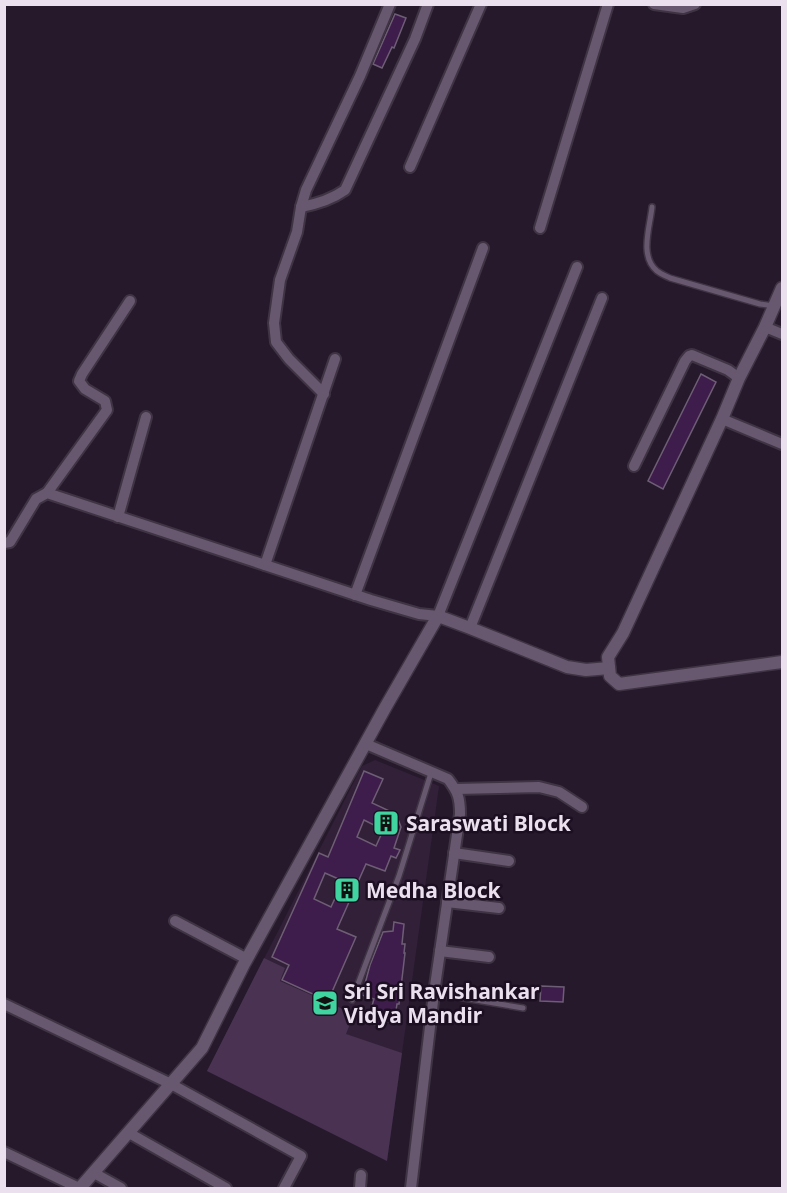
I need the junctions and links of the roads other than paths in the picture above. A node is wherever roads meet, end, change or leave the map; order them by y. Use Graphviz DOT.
graph roads {
  1 [pos="390,4"];
  2 [pos="428,4"];
  3 [pos="481,4"];
  4 [pos="608,4"];
  5 [pos="654,4"];
  6 [pos="695,4"];
  7 [pos="410,167"];
  8 [pos="301,207"];
  9 [pos="652,207"];
  10 [pos="540,228"];
  11 [pos="483,248"];
  12 [pos="578,267"];
  13 [pos="783,288"];
  14 [pos="602,298"];
  15 [pos="130,301"];
  16 [pos="774,306"];
  17 [pos="765,327"];
  18 [pos="783,334"];
  19 [pos="335,359"];
  20 [pos="739,378"];
  21 [pos="324,394"];
  22 [pos="146,417"];
  23 [pos="722,419"];
  24 [pos="783,444"];
  25 [pos="634,466"];
  26 [pos="47,493"];
  27 [pos="118,517"];
  28 [pos="4,543"];
  29 [pos="265,565"];
  30 [pos="355,595"];
  31 [pos="438,616"];
  32 [pos="470,628"];
  33 [pos="783,662"];
  34 [pos="609,668"];
  35 [pos="366,744"];
  36 [pos="431,772"];
  37 [pos="456,789"];
  38 [pos="582,807"];
  39 [pos="454,853"];
  40 [pos="509,861"];
  41 [pos="447,902"];
  42 [pos="499,908"];
  43 [pos="175,921"];
  44 [pos="440,951"];
  45 [pos="489,957"];
  46 [pos="247,959"];
  47 [pos="434,993"];
  48 [pos="352,1000"];
  49 [pos="4,1004"];
  50 [pos="523,1008"];
  51 [pos="171,1084"];
  52 [pos="129,1133"];
  53 [pos="4,1152"];
  54 [pos="94,1173"];
  55 [pos="361,1175"];
  56 [pos="80,1188"];
  57 [pos="121,1188"];
  58 [pos="226,1188"];
  59 [pos="284,1188"];
  60 [pos="360,1188"];
  61 [pos="411,1188"];
  1 -- 8 [label="street"];
  2 -- 8 [label="street"];
  3 -- 7 [label="street"];
  4 -- 10 [label="street"];
  5 -- 6 [label="street"];
  8 -- 21 [label="street"];
  9 -- 16 [label="lane"];
  11 -- 30 [label="street"];
  12 -- 31 [label="street"];
  13 -- 16 [label="street"];
  14 -- 32 [label="street"];
  15 -- 26 [label="street"];
  16 -- 17 [label="street"];
  17 -- 18 [label="street"];
  17 -- 20 [label="street"];
  19 -- 21 [label="street"];
  20 -- 23 [label="street"];
  20 -- 25 [label="street"];
  21 -- 29 [label="street"];
  22 -- 27 [label="street"];
  23 -- 24 [label="street"];
  23 -- 34 [label="street"];
  26 -- 27 [label="street"];
  26 -- 28 [label="street"];
  27 -- 29 [label="street"];
  29 -- 30 [label="street"];
  30 -- 31 [label="street"];
  31 -- 32 [label="street"];
  31 -- 35 [label="street"];
  32 -- 34 [label="street"];
  33 -- 34 [label="street"];
  35 -- 36 [label="street"];
  35 -- 46 [label="street"];
  36 -- 37 [label="street"];
  36 -- 48 [label="lane"];
  37 -- 38 [label="street"];
  37 -- 39 [label="street"];
  39 -- 40 [label="street"];
  39 -- 41 [label="street"];
  41 -- 42 [label="street"];
  41 -- 44 [label="street"];
  43 -- 46 [label="street"];
  44 -- 45 [label="street"];
  44 -- 47 [label="street"];
  46 -- 51 [label="street"];
  47 -- 50 [label="lane"];
  47 -- 61 [label="street"];
  49 -- 51 [label="street"];
  51 -- 52 [label="street"];
  51 -- 59 [label="street"];
  52 -- 54 [label="street"];
  52 -- 58 [label="street"];
  53 -- 56 [label="street"];
  54 -- 56 [label="street"];
  54 -- 57 [label="street"];
  55 -- 60 [label="street"];
}
